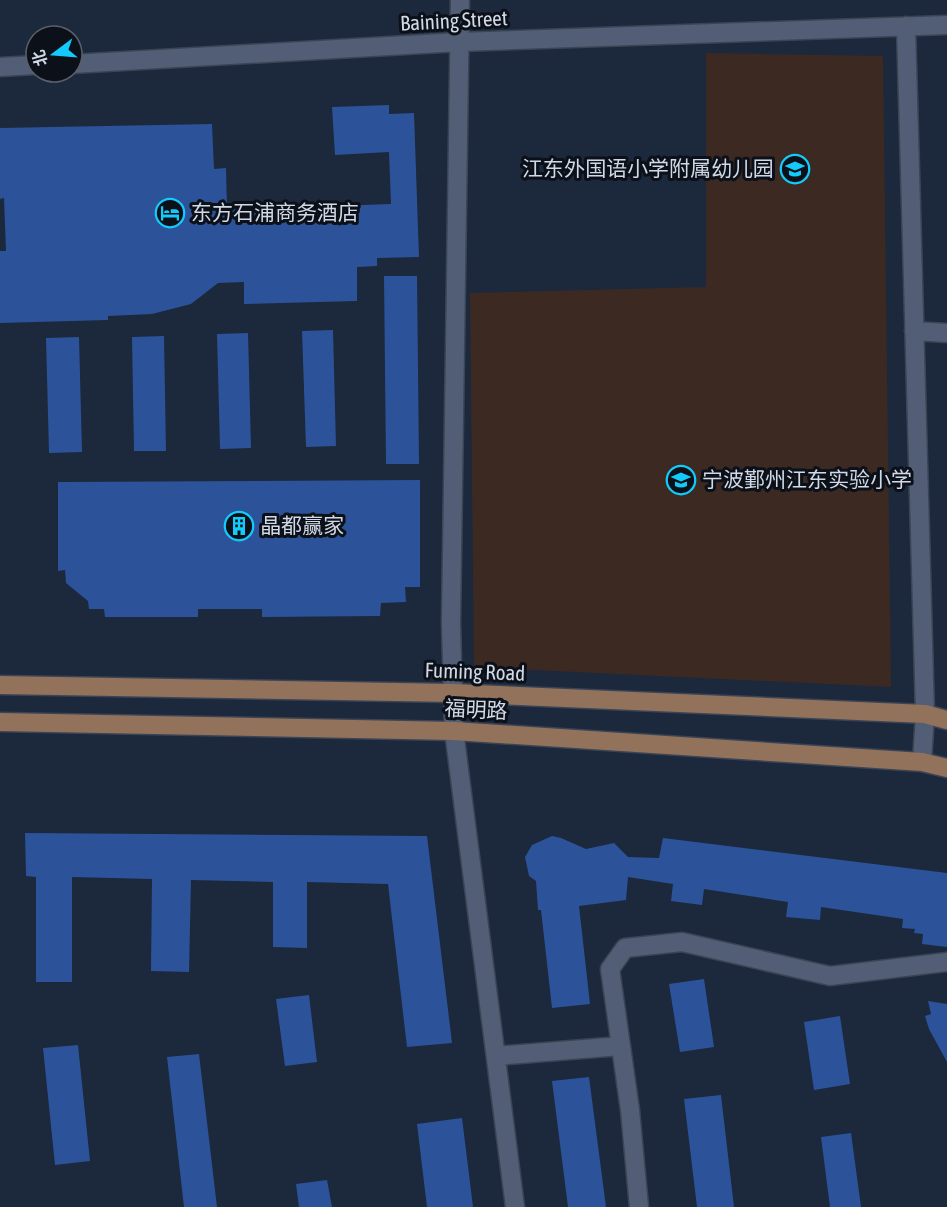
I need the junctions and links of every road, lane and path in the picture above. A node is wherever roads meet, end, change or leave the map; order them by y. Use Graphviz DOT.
graph roads {
  1 [pos="460,0"];
  2 [pos="947,25"];
  3 [pos="906,26"];
  4 [pos="459,42"];
  5 [pos="84,62"];
  6 [pos="24,67"];
  7 [pos="0,68"];
  8 [pos="914,331"];
  9 [pos="947,333"];
  10 [pos="0,685"];
  11 [pos="453,693"];
  12 [pos="925,714"];
  13 [pos="947,720"];
  14 [pos="0,722"];
  15 [pos="454,730"];
  16 [pos="922,762"];
  17 [pos="947,768"];
  18 [pos="947,962"];
  19 [pos="621,1046"];
  20 [pos="496,1056"];
  21 [pos="515,1207"];
  22 [pos="639,1207"];
  1 -- 4 [label="street"];
  2 -- 3 [label="street, Baining Street"];
  3 -- 4 [label="street, Baining Street"];
  3 -- 8 [label="street"];
  4 -- 5 [label="street, Baining Street"];
  4 -- 11 [label="street"];
  6 -- 7 [label="street"];
  8 -- 9 [label="street"];
  8 -- 12 [label="street"];
  10 -- 11 [label="main road, Fuming Road"];
  11 -- 12 [label="main road, Fuming Road"];
  11 -- 15 [label="street"];
  12 -- 13 [label="main road, Fuming Road"];
  12 -- 16 [label="street"];
  14 -- 15 [label="main road, 福明路"];
  15 -- 16 [label="main road, 福明路"];
  15 -- 20 [label="street"];
  16 -- 17 [label="main road, 福明路"];
  18 -- 19 [label="street"];
  19 -- 20 [label="street"];
  19 -- 22 [label="street"];
  20 -- 21 [label="street"];
}
